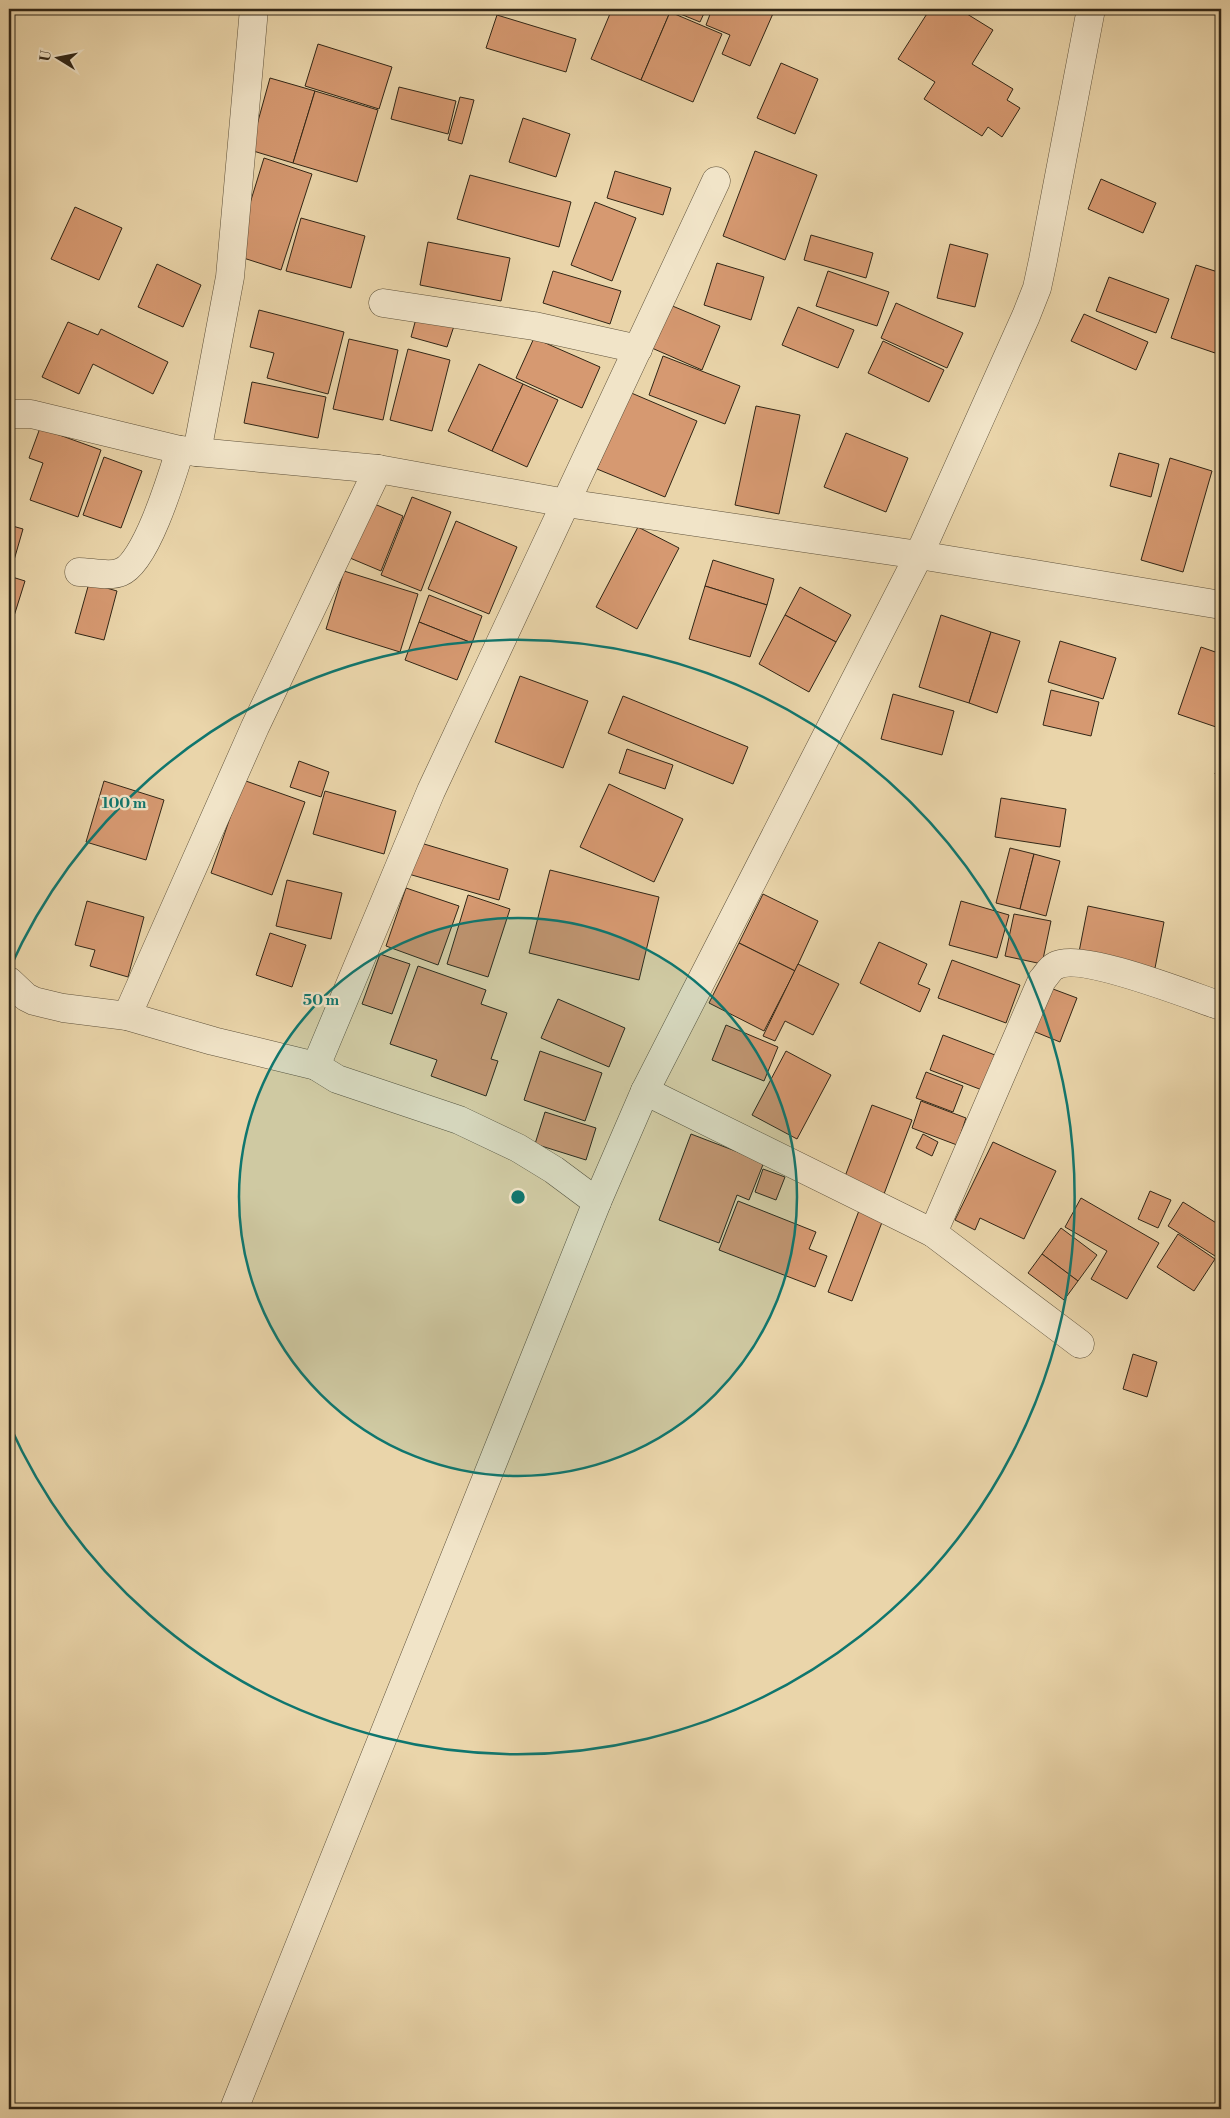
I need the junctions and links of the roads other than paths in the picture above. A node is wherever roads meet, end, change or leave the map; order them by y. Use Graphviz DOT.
graph roads {
  1 [pos="254,9"];
  2 [pos="1091,9"];
  3 [pos="716,181"];
  4 [pos="383,303"];
  5 [pos="638,349"];
  6 [pos="9,414"];
  7 [pos="189,451"];
  8 [pos="378,469"];
  9 [pos="566,503"];
  10 [pos="919,555"];
  11 [pos="79,572"];
  12 [pos="1221,605"];
  13 [pos="9,981"];
  14 [pos="1221,1006"];
  15 [pos="127,1016"];
  16 [pos="316,1066"];
  17 [pos="645,1091"];
  18 [pos="598,1202"];
  19 [pos="933,1233"];
  20 [pos="1080,1344"];
  21 [pos="234,2109"];
  1 -- 7 [label="street"];
  2 -- 10 [label="street"];
  3 -- 5 [label="street"];
  4 -- 5 [label="street"];
  5 -- 9 [label="street"];
  6 -- 7 [label="street"];
  7 -- 8 [label="street"];
  7 -- 11 [label="street"];
  8 -- 9 [label="street"];
  8 -- 15 [label="street"];
  9 -- 10 [label="street"];
  9 -- 16 [label="street"];
  10 -- 12 [label="street"];
  10 -- 17 [label="street"];
  13 -- 15 [label="street"];
  14 -- 19 [label="street"];
  15 -- 16 [label="street"];
  16 -- 18 [label="street"];
  17 -- 18 [label="street"];
  17 -- 19 [label="street"];
  18 -- 21 [label="street"];
  19 -- 20 [label="street"];
}
